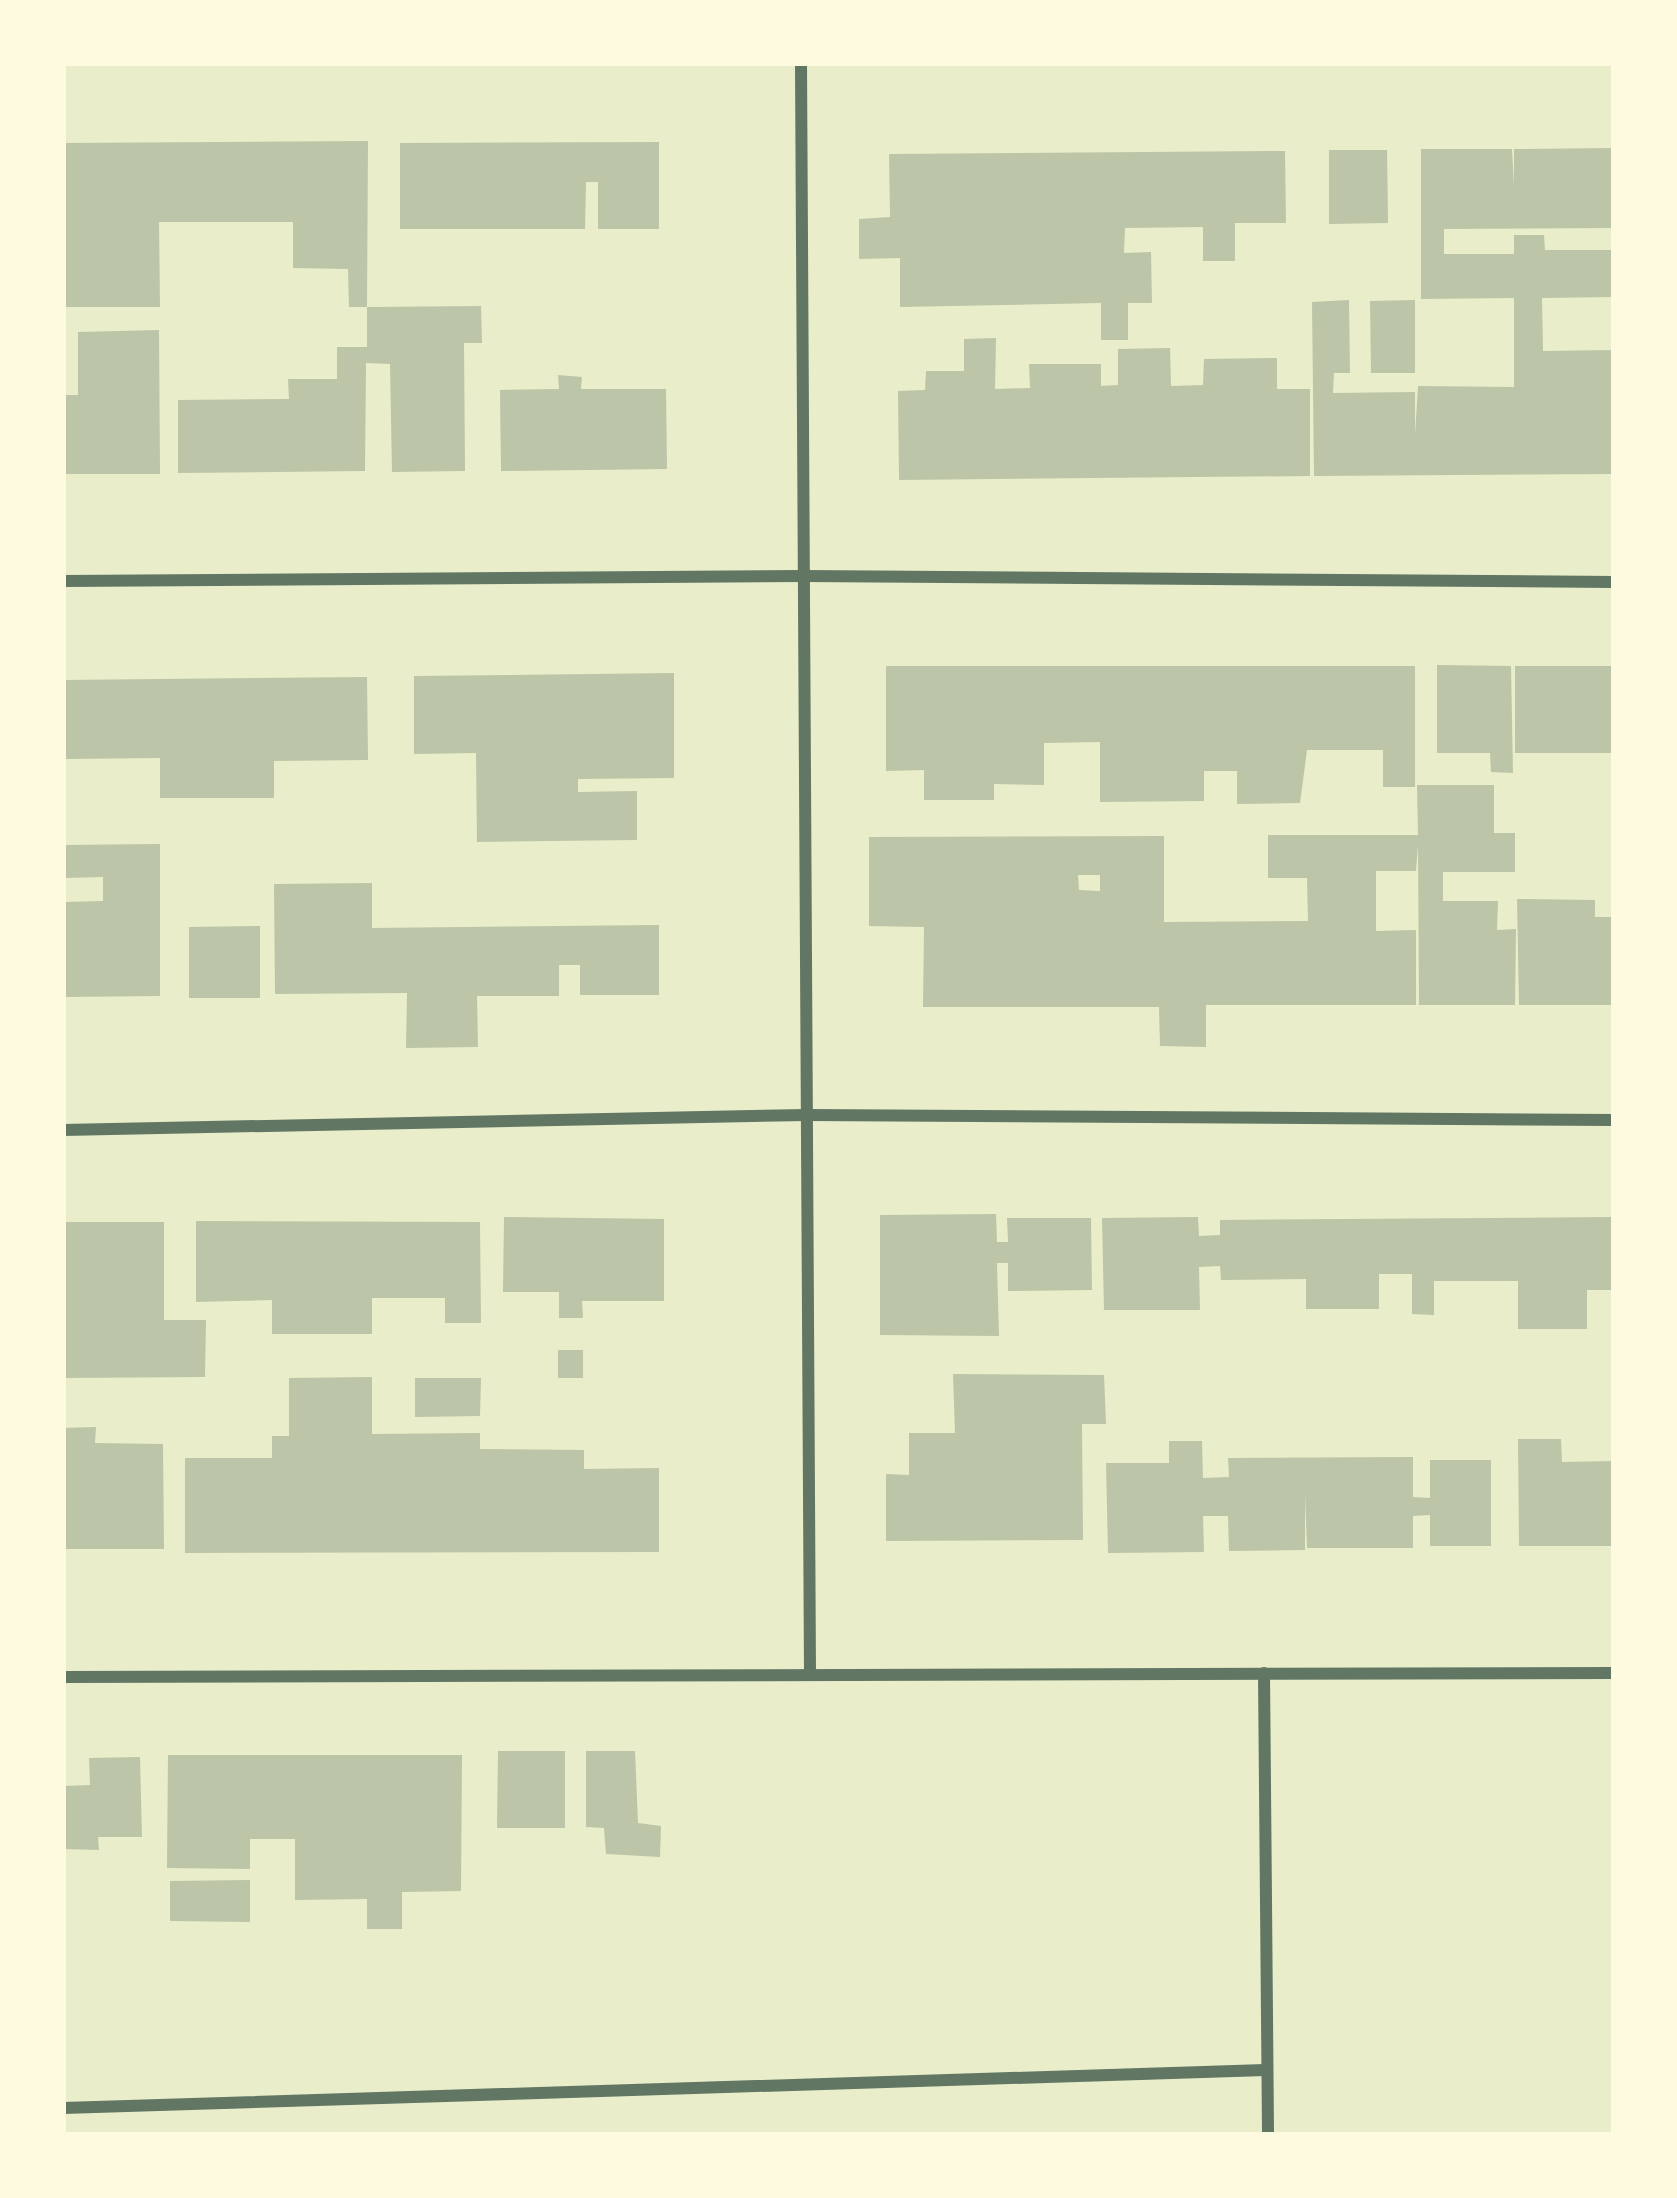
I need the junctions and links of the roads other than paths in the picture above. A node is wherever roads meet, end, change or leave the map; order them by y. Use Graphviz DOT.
graph roads {
  1 [pos="800,63"];
  2 [pos="803,576"];
  3 [pos="63,581"];
  4 [pos="1614,582"];
  5 [pos="807,1115"];
  6 [pos="1614,1120"];
  7 [pos="63,1130"];
  8 [pos="1264,1672"];
  9 [pos="810,1673"];
  10 [pos="1614,1673"];
  11 [pos="63,1676"];
  12 [pos="1265,2070"];
  13 [pos="63,2108"];
  14 [pos="1268,2135"];
  1 -- 2 [label="street"];
  2 -- 3 [label="street"];
  2 -- 4 [label="street"];
  2 -- 5 [label="street"];
  5 -- 6 [label="street"];
  5 -- 7 [label="street"];
  5 -- 9 [label="street"];
  8 -- 9 [label="street"];
  8 -- 10 [label="street"];
  8 -- 12 [label="street"];
  9 -- 11 [label="street"];
  12 -- 13 [label="street"];
  12 -- 14 [label="street"];
}
